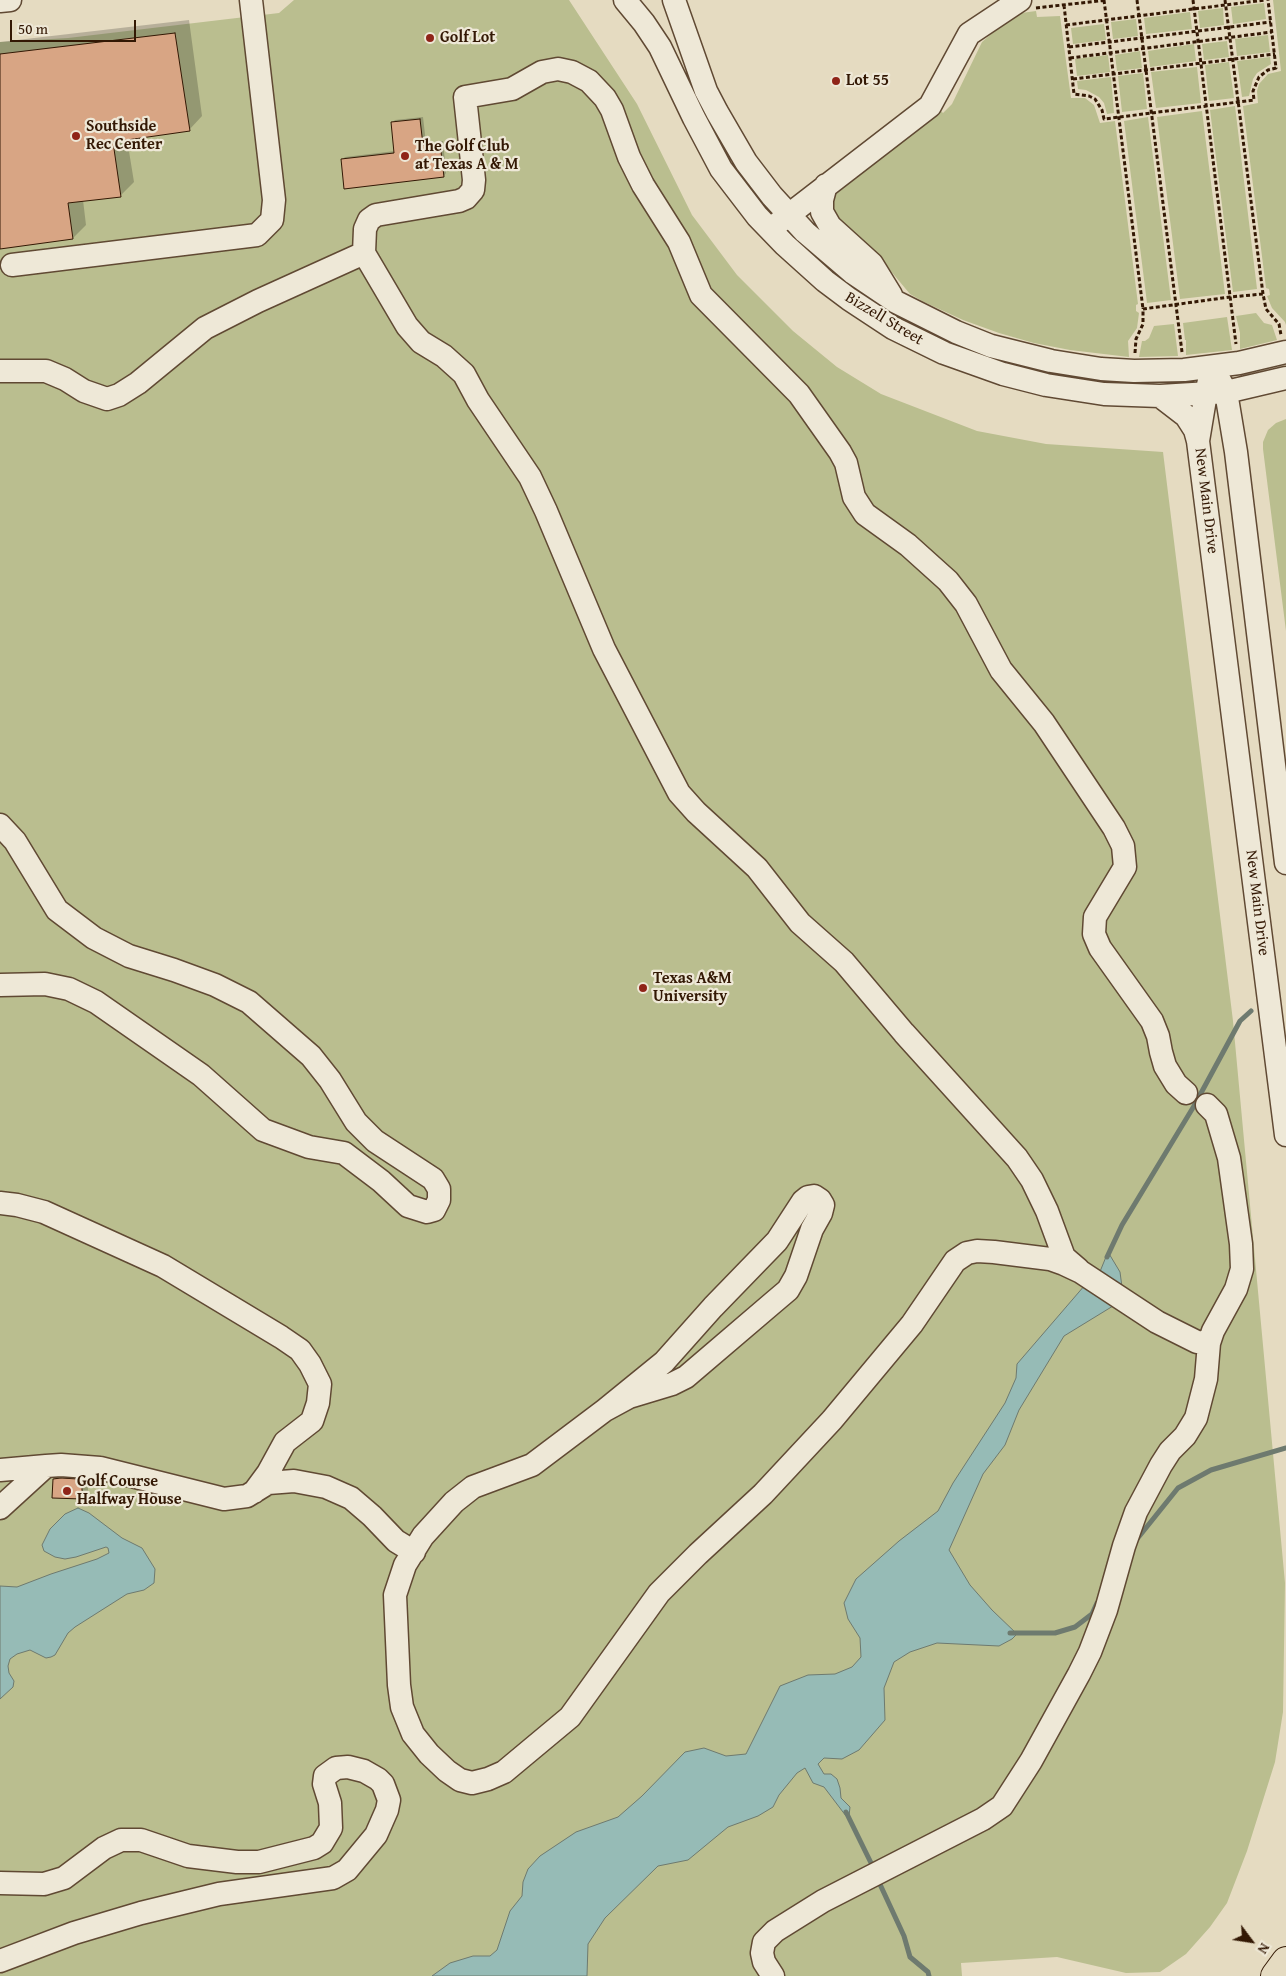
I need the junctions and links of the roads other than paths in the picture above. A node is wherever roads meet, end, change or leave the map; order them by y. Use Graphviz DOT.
graph roads {
  1 [pos="10,0"];
  2 [pos="251,0"];
  3 [pos="625,0"];
  4 [pos="0,1"];
  5 [pos="677,4"];
  6 [pos="1026,4"];
  7 [pos="826,185"];
  8 [pos="788,215"];
  9 [pos="771,230"];
  10 [pos="364,252"];
  11 [pos="12,265"];
  12 [pos="896,302"];
  13 [pos="1286,352"];
  14 [pos="1214,367"];
  15 [pos="0,371"];
  16 [pos="1278,381"];
  17 [pos="1216,392"];
  18 [pos="1160,396"];
  19 [pos="1198,440"];
  20 [pos="1236,452"];
  21 [pos="1280,818"];
  22 [pos="1247,823"];
  23 [pos="0,825"];
  24 [pos="1286,863"];
  25 [pos="0,985"];
  26 [pos="1186,1093"];
  27 [pos="1207,1105"];
  28 [pos="1286,1136"];
  29 [pos="0,1204"];
  30 [pos="1081,1272"];
  31 [pos="1209,1343"];
  32 [pos="605,1410"];
  33 [pos="46,1466"];
  34 [pos="0,1470"];
  35 [pos="254,1492"];
  36 [pos="0,1508"];
  37 [pos="414,1552"];
  38 [pos="0,1884"];
  39 [pos="0,1961"];
  40 [pos="1286,1961"];
  41 [pos="773,1976"];
  42 [pos="1275,1976"];
  1 -- 4 [label="street"];
  2 -- 11 [label="street"];
  3 -- 9 [label="street, Bizzell Street"];
  5 -- 8 [label="street, Bizzell Street"];
  6 -- 7 [label="street"];
  7 -- 8 [label="street"];
  7 -- 12 [label="street"];
  8 -- 9 [label="street"];
  8 -- 12 [label="street, Bizzell Street"];
  9 -- 18 [label="street, Bizzell Street"];
  10 -- 15 [label="street"];
  10 -- 26 [label="street"];
  10 -- 30 [label="street"];
  12 -- 14 [label="street, Bizzell Street"];
  13 -- 14 [label="street, Bizzell Street"];
  14 -- 17 [label="street, New Main Drive"];
  16 -- 17 [label="street, Bizzell Street"];
  16 -- 20 [label="street"];
  17 -- 18 [label="street, Bizzell Street"];
  17 -- 19 [label="street, New Main Drive"];
  17 -- 20 [label="street, New Main Drive"];
  18 -- 19 [label="street"];
  19 -- 22 [label="street, New Main Drive"];
  20 -- 21 [label="street, New Main Drive"];
  21 -- 22 [label="street"];
  21 -- 24 [label="street, New Main Drive"];
  22 -- 28 [label="street, New Main Drive"];
  23 -- 25 [label="street"];
  27 -- 31 [label="street"];
  29 -- 35 [label="street"];
  30 -- 31 [label="street"];
  30 -- 37 [label="street"];
  31 -- 41 [label="street"];
  32 -- 32 [label="street"];
  32 -- 37 [label="street"];
  33 -- 34 [label="street"];
  33 -- 35 [label="street"];
  33 -- 36 [label="street"];
  35 -- 37 [label="street"];
  38 -- 39 [label="street"];
  40 -- 42 [label="main road"];
}
